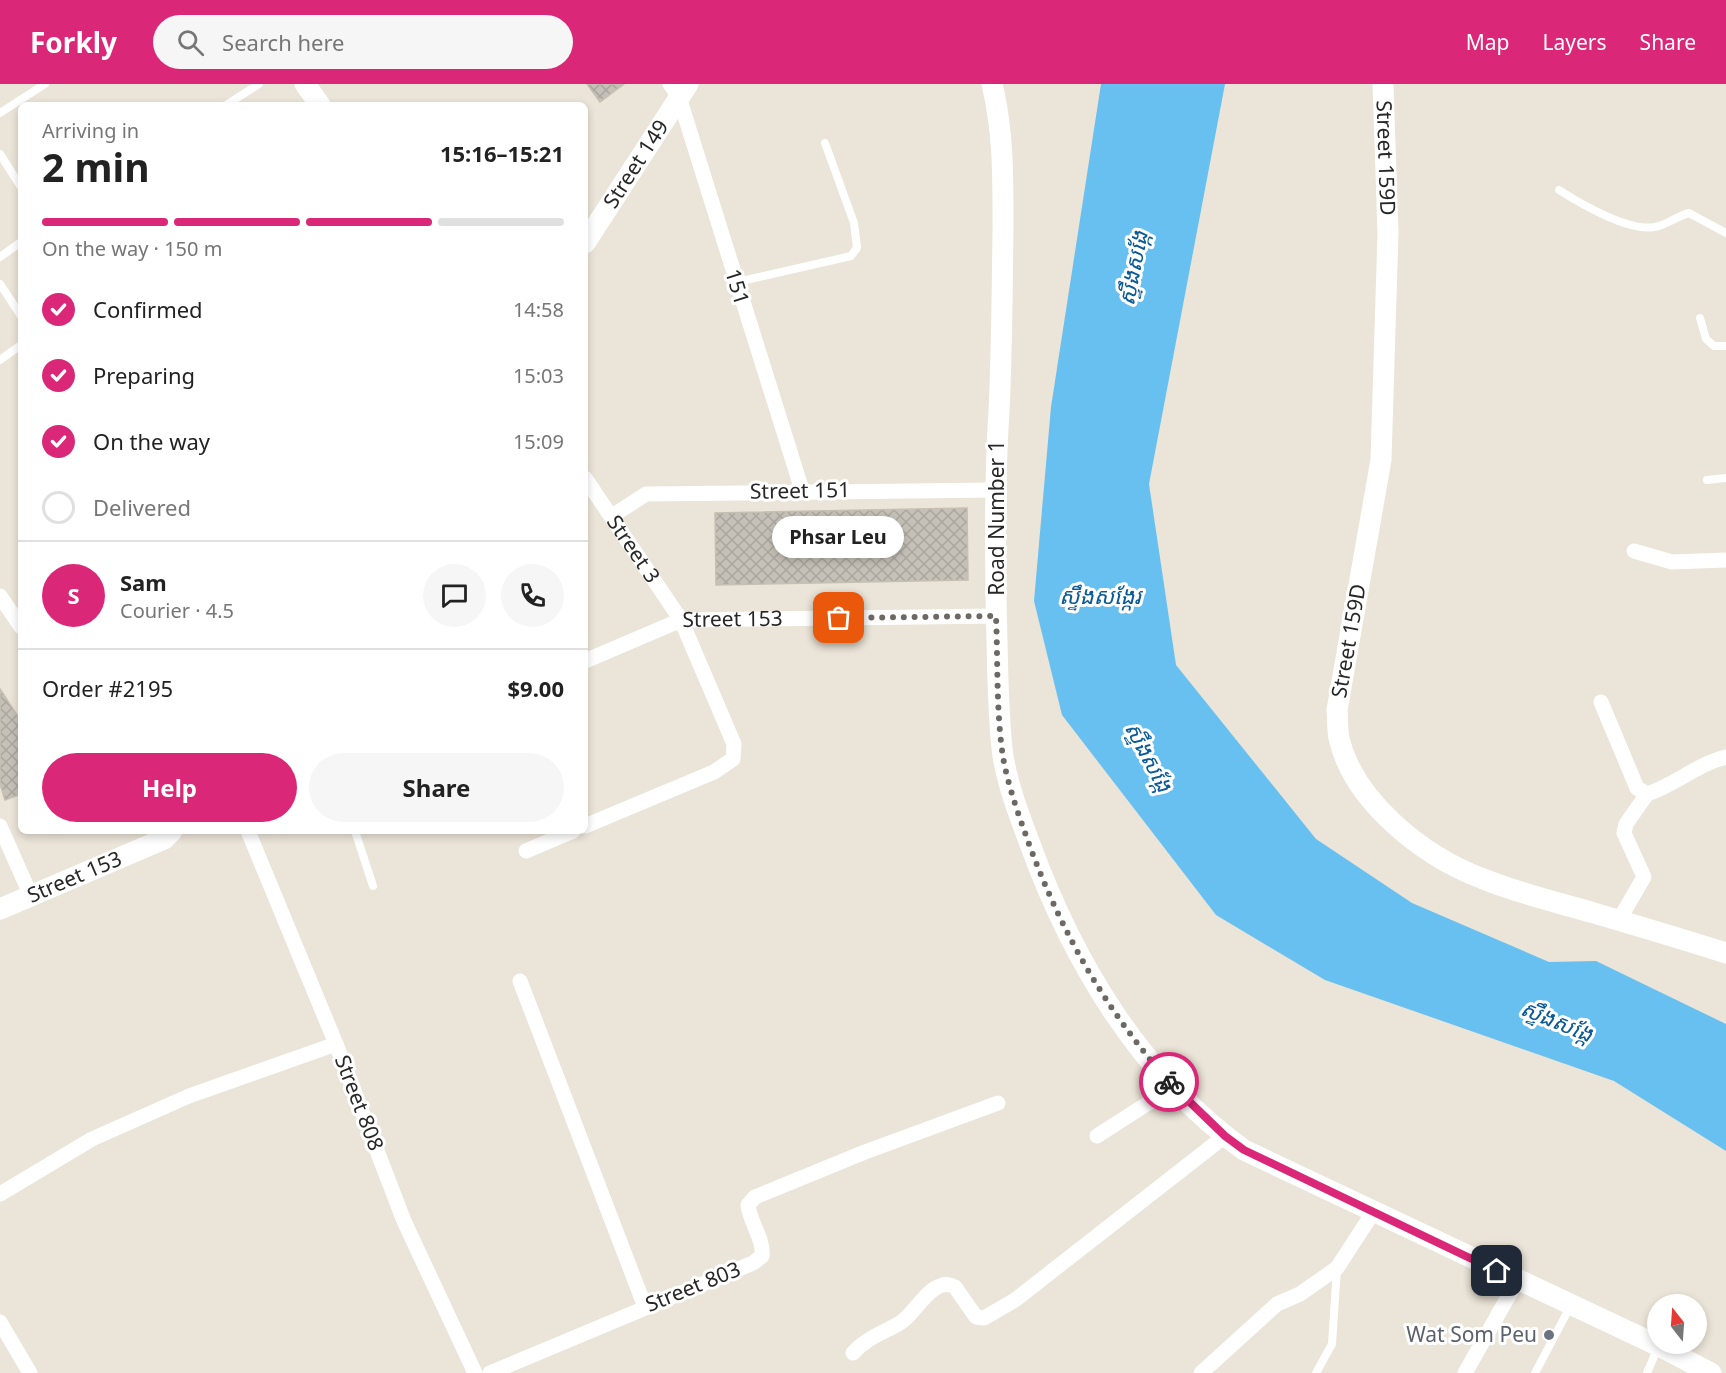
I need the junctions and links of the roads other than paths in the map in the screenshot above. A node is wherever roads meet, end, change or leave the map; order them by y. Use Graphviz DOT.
graph roads {
  1 [pos="45,84"];
  2 [pos="259,84"];
  3 [pos="305,84"];
  4 [pos="992,84"];
  5 [pos="1383,84"];
  6 [pos="679,88"];
  7 [pos="231,102"];
  8 [pos="318,102"];
  9 [pos="0,113"];
  10 [pos="825,143"];
  11 [pos="0,154"];
  12 [pos="18,182"];
  13 [pos="1559,190"];
  14 [pos="1726,232"];
  15 [pos="588,238"];
  16 [pos="18,244"];
  17 [pos="0,257"];
  18 [pos="735,282"];
  19 [pos="0,284"];
  20 [pos="18,311"];
  21 [pos="1700,318"];
  22 [pos="1726,346"];
  23 [pos="18,347"];
  24 [pos="0,360"];
  25 [pos="1726,478"];
  26 [pos="1707,480"];
  27 [pos="588,482"];
  28 [pos="802,490"];
  29 [pos="994,490"];
  30 [pos="612,516"];
  31 [pos="1634,551"];
  32 [pos="1726,560"];
  33 [pos="0,596"];
  34 [pos="996,616"];
  35 [pos="681,620"];
  36 [pos="18,623"];
  37 [pos="588,660"];
  38 [pos="1601,702"];
  39 [pos="1726,757"];
  40 [pos="1647,794"];
  41 [pos="0,825"];
  42 [pos="588,825"];
  43 [pos="167,834"];
  44 [pos="250,834"];
  45 [pos="356,834"];
  46 [pos="566,834"];
  47 [pos="526,851"];
  48 [pos="374,886"];
  49 [pos="31,896"];
  50 [pos="0,909"];
  51 [pos="1619,920"];
  52 [pos="1726,953"];
  53 [pos="520,981"];
  54 [pos="336,1044"];
  55 [pos="1173,1087"];
  56 [pos="998,1103"];
  57 [pos="1096,1136"];
  58 [pos="1225,1136"];
  59 [pos="0,1194"];
  60 [pos="1374,1211"];
  61 [pos="1337,1268"];
  62 [pos="1517,1281"];
  63 [pos="1571,1305"];
  64 [pos="645,1307"];
  65 [pos="0,1322"];
  66 [pos="1647,1340"];
  67 [pos="853,1353"];
  68 [pos="1655,1354"];
  69 [pos="1674,1354"];
  70 [pos="30,1373"];
  71 [pos="475,1373"];
  72 [pos="490,1373"];
  73 [pos="1201,1373"];
  74 [pos="1316,1373"];
  75 [pos="1465,1373"];
  76 [pos="1535,1373"];
  77 [pos="1647,1373"];
  78 [pos="1711,1373"];
  1 -- 9 [label="lane"];
  2 -- 7 [label="lane"];
  3 -- 8 [label="street"];
  4 -- 29 [label="street, Road Number 1"];
  5 -- 51 [label="street, Street 159D"];
  6 -- 15 [label="street, Street 149"];
  6 -- 18 [label="street, 151"];
  10 -- 18 [label="lane"];
  11 -- 12 [label="lane"];
  13 -- 14 [label="lane"];
  16 -- 17 [label="lane"];
  18 -- 28 [label="street, 151"];
  19 -- 20 [label="lane"];
  21 -- 22 [label="lane"];
  23 -- 24 [label="lane"];
  25 -- 26 [label="lane"];
  27 -- 30 [label="street, Street 3"];
  28 -- 29 [label="street, Street 151"];
  28 -- 30 [label="street, Street 151"];
  29 -- 34 [label="street, Road Number 1"];
  30 -- 35 [label="street, Street 3"];
  31 -- 32 [label="street"];
  33 -- 36 [label="street"];
  34 -- 35 [label="street, Street 153"];
  34 -- 55 [label="street, Road Number 1"];
  35 -- 37 [label="street, Street 153"];
  35 -- 42 [label="street, Street 3"];
  38 -- 40 [label="street"];
  39 -- 40 [label="street"];
  40 -- 51 [label="street"];
  41 -- 49 [label="street"];
  43 -- 49 [label="street, Street 153"];
  44 -- 54 [label="street, Street 808"];
  45 -- 48 [label="lane"];
  46 -- 47 [label="street"];
  49 -- 50 [label="street, Street 153"];
  51 -- 52 [label="street, Street 159D"];
  53 -- 64 [label="street"];
  54 -- 59 [label="street"];
  54 -- 71 [label="street, Street 808"];
  55 -- 57 [label="street"];
  55 -- 58 [label="street, Road Number 1"];
  56 -- 64 [label="street, Street 803"];
  58 -- 60 [label="street, Road Number 1"];
  58 -- 67 [label="street"];
  60 -- 61 [label="street"];
  60 -- 62 [label="street, Road Number 1"];
  61 -- 73 [label="street"];
  61 -- 74 [label="lane"];
  62 -- 63 [label="street, Road Number 1"];
  62 -- 75 [label="street"];
  63 -- 66 [label="street, Road Number 1"];
  63 -- 76 [label="lane"];
  64 -- 72 [label="street, Street 803"];
  65 -- 70 [label="street"];
  68 -- 77 [label="lane"];
  69 -- 78 [label="street, Road Number 1"];
}
